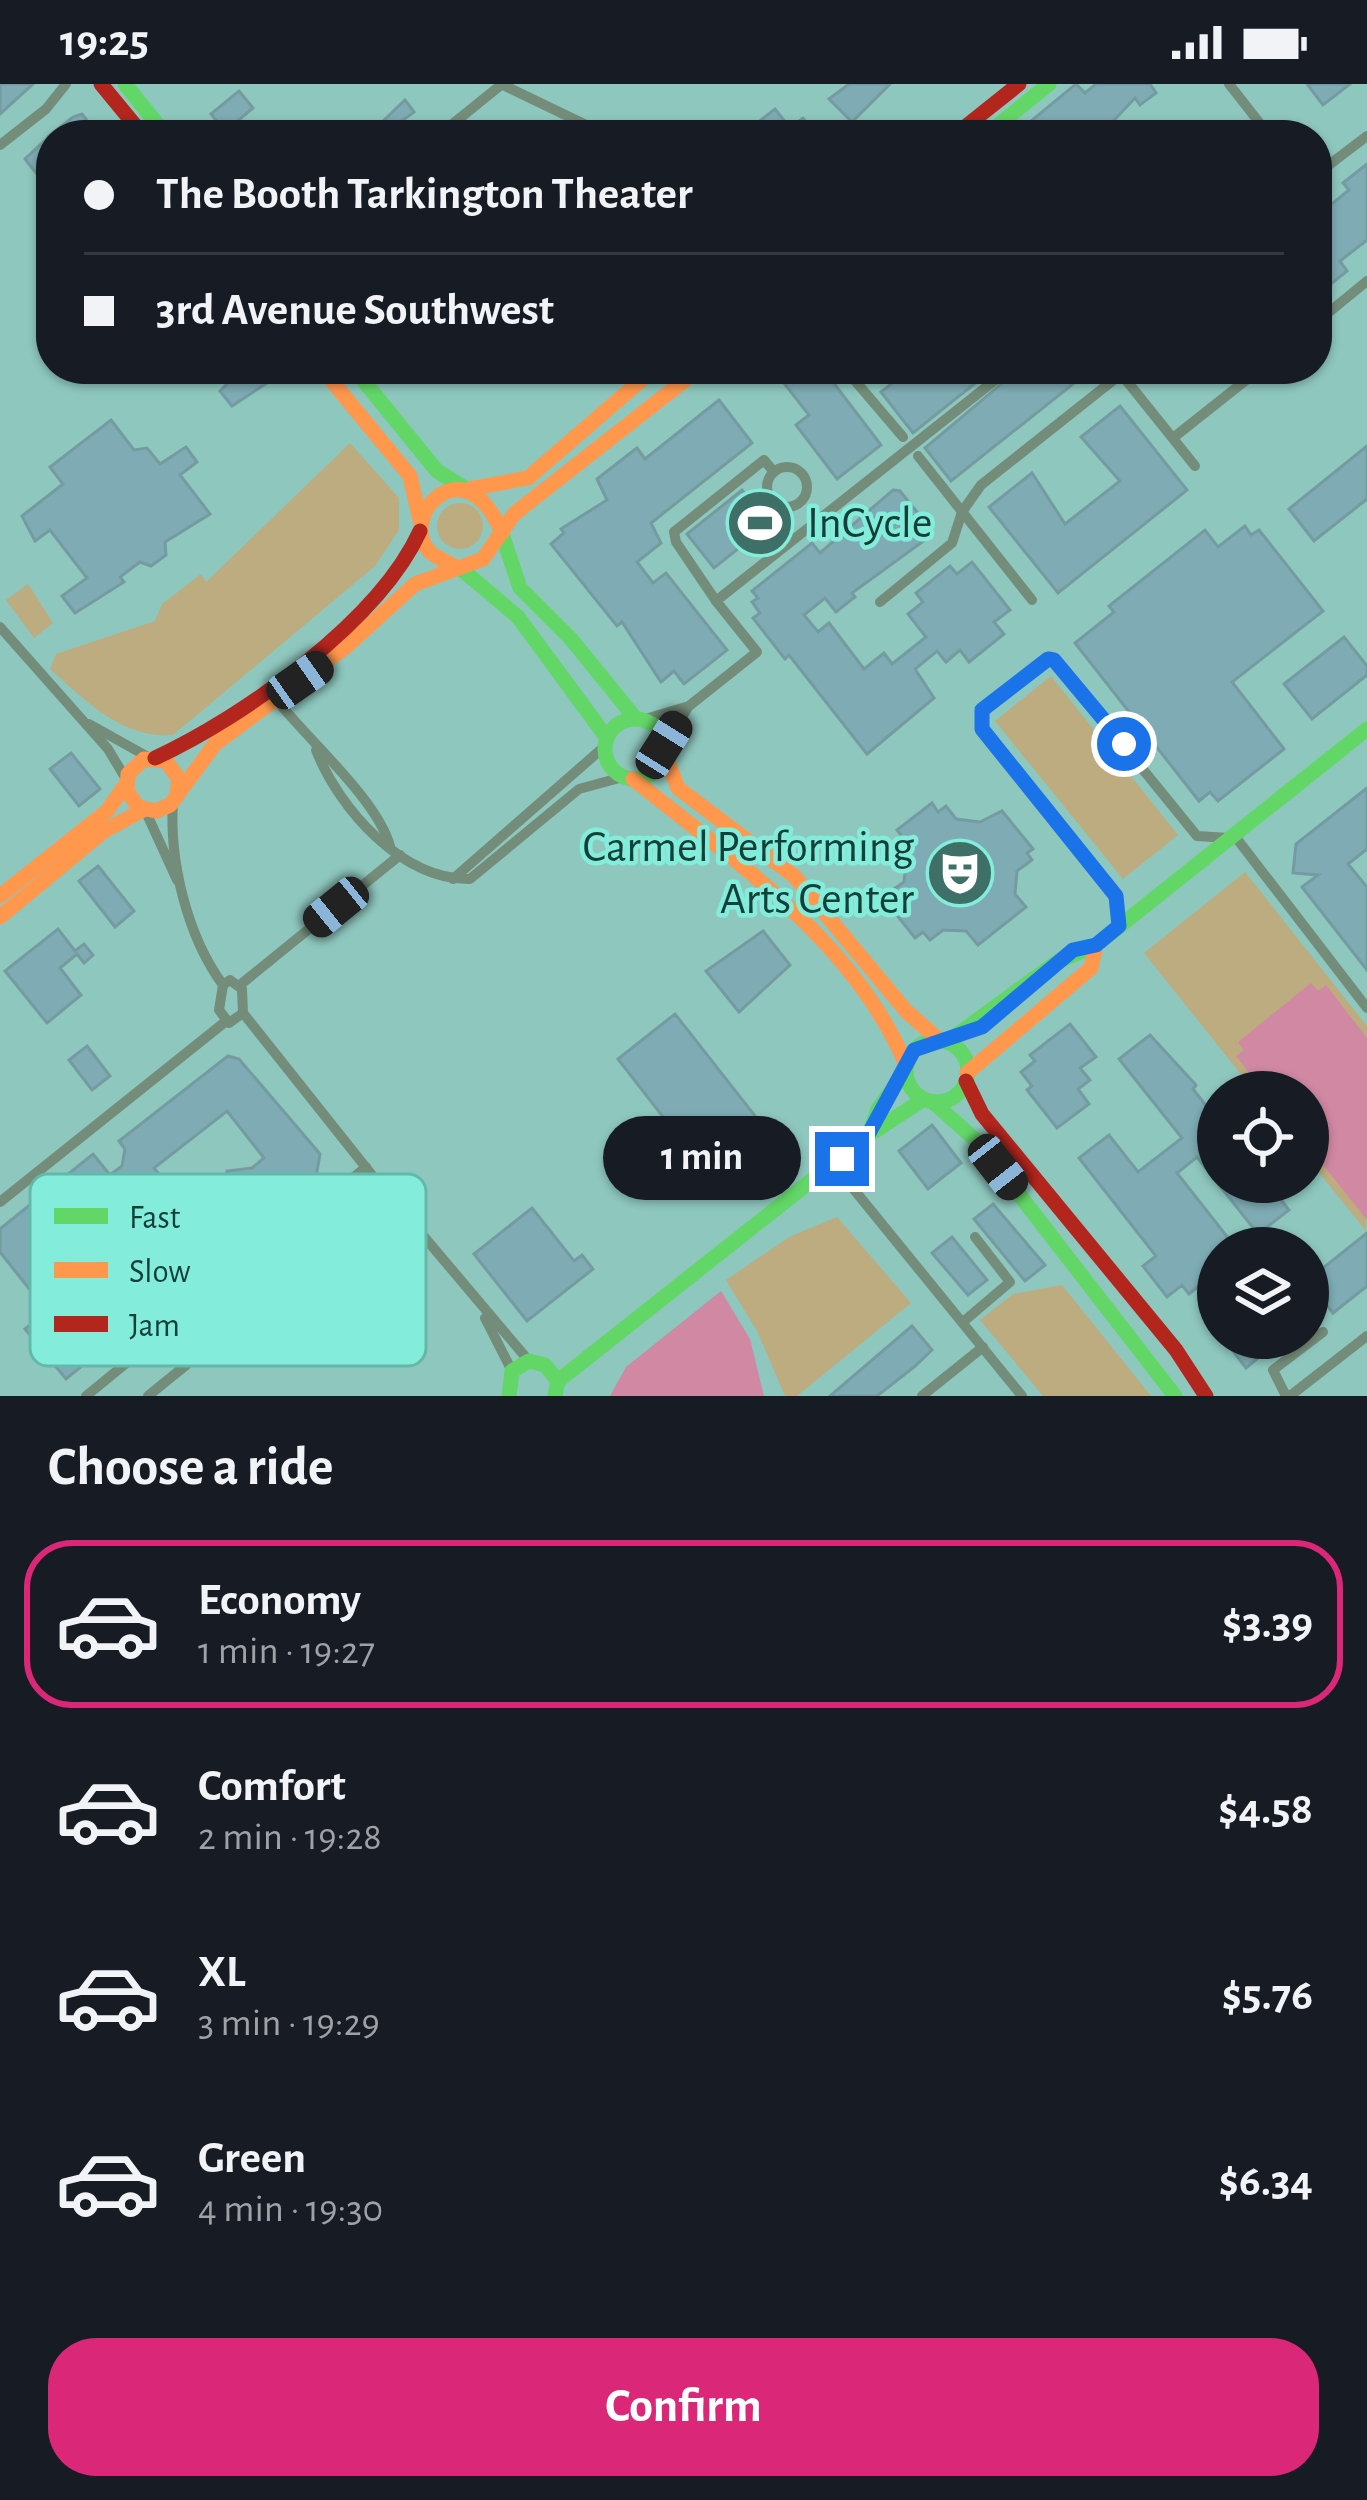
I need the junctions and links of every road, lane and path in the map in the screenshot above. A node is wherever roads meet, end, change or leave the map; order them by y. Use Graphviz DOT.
graph roads {
  1 [pos="66,84"];
  2 [pos="101,84"];
  3 [pos="125,84"];
  4 [pos="502,84"];
  5 [pos="1019,84"];
  6 [pos="1049,84"];
  7 [pos="1229,84"];
  8 [pos="131,120"];
  9 [pos="154,120"];
  10 [pos="458,120"];
  11 [pos="576,120"];
  12 [pos="974,120"];
  13 [pos="1005,120"];
  14 [pos="1257,120"];
  15 [pos="1367,136"];
  16 [pos="0,145"];
  17 [pos="1332,163"];
  18 [pos="1367,281"];
  19 [pos="1332,310"];
  20 [pos="334,384"];
  21 [pos="366,384"];
  22 [pos="637,384"];
  23 [pos="680,384"];
  24 [pos="858,384"];
  25 [pos="990,384"];
  26 [pos="1104,384"];
  27 [pos="1129,384"];
  28 [pos="1241,384"];
  29 [pos="903,437"];
  30 [pos="1173,438"];
  31 [pos="918,456"];
  32 [pos="1195,466"];
  33 [pos="774,472"];
  34 [pos="468,489"];
  35 [pos="800,502"];
  36 [pos="962,512"];
  37 [pos="816,522"];
  38 [pos="420,527"];
  39 [pos="502,534"];
  40 [pos="457,567"];
  41 [pos="1032,600"];
  42 [pos="716,601"];
  43 [pos="880,602"];
  44 [pos="0,627"];
  45 [pos="275,698"];
  46 [pos="688,706"];
  47 [pos="639,719"];
  48 [pos="81,720"];
  49 [pos="1367,728"];
  50 [pos="606,742"];
  51 [pos="664,748"];
  52 [pos="152,758"];
  53 [pos="628,778"];
  54 [pos="126,782"];
  55 [pos="175,799"];
  56 [pos="144,810"];
  57 [pos="1232,837"];
  58 [pos="395,850"];
  59 [pos="453,879"];
  60 [pos="184,894"];
  61 [pos="0,896"];
  62 [pos="0,917"];
  63 [pos="1119,926"];
  64 [pos="1096,945"];
  65 [pos="223,985"];
  66 [pos="240,985"];
  67 [pos="1367,1009"];
  68 [pos="243,1013"];
  69 [pos="225,1022"];
  70 [pos="943,1041"];
  71 [pos="906,1068"];
  72 [pos="966,1077"];
  73 [pos="929,1101"];
  74 [pos="868,1135"];
  75 [pos="834,1165"];
  76 [pos="366,1167"];
  77 [pos="35,1174"];
  78 [pos="357,1174"];
  79 [pos="372,1174"];
  80 [pos="30,1178"];
  81 [pos="0,1202"];
  82 [pos="975,1238"];
  83 [pos="426,1240"];
  84 [pos="478,1305"];
  85 [pos="963,1322"];
  86 [pos="1367,1336"];
  87 [pos="983,1347"];
  88 [pos="1288,1359"];
  89 [pos="529,1361"];
  90 [pos="123,1366"];
  91 [pos="185,1366"];
  92 [pos="554,1381"];
  93 [pos="507,1386"];
  94 [pos="86,1396"];
  95 [pos="148,1396"];
  96 [pos="922,1396"];
  97 [pos="1022,1396"];
  98 [pos="1175,1396"];
  99 [pos="1206,1396"];
  100 [pos="1288,1396"];
  1 -- 16 [label="street"];
  2 -- 8 [label="street"];
  3 -- 9 [label="street"];
  4 -- 10 [label="street"];
  4 -- 11 [label="street"];
  5 -- 12 [label="street"];
  6 -- 13 [label="street"];
  7 -- 14 [label="street"];
  15 -- 17 [label="street"];
  18 -- 19 [label="street"];
  20 -- 38 [label="street"];
  21 -- 34 [label="street"];
  22 -- 34 [label="street"];
  23 -- 39 [label="street"];
  24 -- 29 [label="street"];
  25 -- 37 [label="street"];
  26 -- 36 [label="street"];
  27 -- 30 [label="street"];
  28 -- 30 [label="street"];
  30 -- 32 [label="street"];
  31 -- 36 [label="street"];
  33 -- 35 [label="street"];
  33 -- 35 [label="street"];
  33 -- 42 [label="street"];
  34 -- 38 [label="street"];
  34 -- 39 [label="street"];
  35 -- 37 [label="street"];
  36 -- 41 [label="street"];
  36 -- 43 [label="street"];
  37 -- 42 [label="street"];
  38 -- 40 [label="street"];
  38 -- 52 [label="street"];
  39 -- 40 [label="street"];
  39 -- 47 [label="street"];
  40 -- 45 [label="street"];
  40 -- 50 [label="street"];
  42 -- 46 [label="street"];
  44 -- 48 [label="street"];
  45 -- 55 [label="street"];
  45 -- 58 [label="street"];
  46 -- 47 [label="street"];
  46 -- 51 [label="street"];
  47 -- 50 [label="street"];
  47 -- 51 [label="street"];
  48 -- 52 [label="street"];
  48 -- 54 [label="street"];
  49 -- 57 [label="street"];
  50 -- 53 [label="street"];
  50 -- 59 [label="street"];
  51 -- 53 [label="street"];
  51 -- 70 [label="street"];
  52 -- 54 [label="street"];
  52 -- 55 [label="street"];
  53 -- 59 [label="street"];
  53 -- 71 [label="street"];
  54 -- 56 [label="street"];
  54 -- 61 [label="street"];
  55 -- 56 [label="street"];
  55 -- 60 [label="street"];
  56 -- 60 [label="street"];
  56 -- 62 [label="street"];
  57 -- 63 [label="street"];
  57 -- 63 [label="street"];
  57 -- 67 [label="street"];
  58 -- 59 [label="street"];
  58 -- 66 [label="street"];
  60 -- 65 [label="street"];
  63 -- 64 [label="street"];
  64 -- 70 [label="street"];
  64 -- 72 [label="street"];
  65 -- 66 [label="street"];
  65 -- 69 [label="street"];
  66 -- 68 [label="street"];
  68 -- 69 [label="street"];
  68 -- 76 [label="street"];
  69 -- 77 [label="street"];
  70 -- 71 [label="street"];
  70 -- 72 [label="street"];
  71 -- 73 [label="street"];
  71 -- 74 [label="street"];
  72 -- 73 [label="street"];
  72 -- 99 [label="street"];
  73 -- 74 [label="street"];
  73 -- 98 [label="street"];
  74 -- 75 [label="street"];
  75 -- 85 [label="street"];
  75 -- 92 [label="street"];
  76 -- 78 [label="street"];
  76 -- 79 [label="street"];
  80 -- 81 [label="street"];
  82 -- 85 [label="street"];
  83 -- 84 [label="street"];
  84 -- 89 [label="street"];
  84 -- 93 [label="street"];
  85 -- 87 [label="street"];
  86 -- 100 [label="street"];
  87 -- 96 [label="street"];
  87 -- 97 [label="street"];
  88 -- 100 [label="street"];
  89 -- 92 [label="street"];
  89 -- 93 [label="street"];
  90 -- 94 [label="street"];
  91 -- 95 [label="street"];
}
